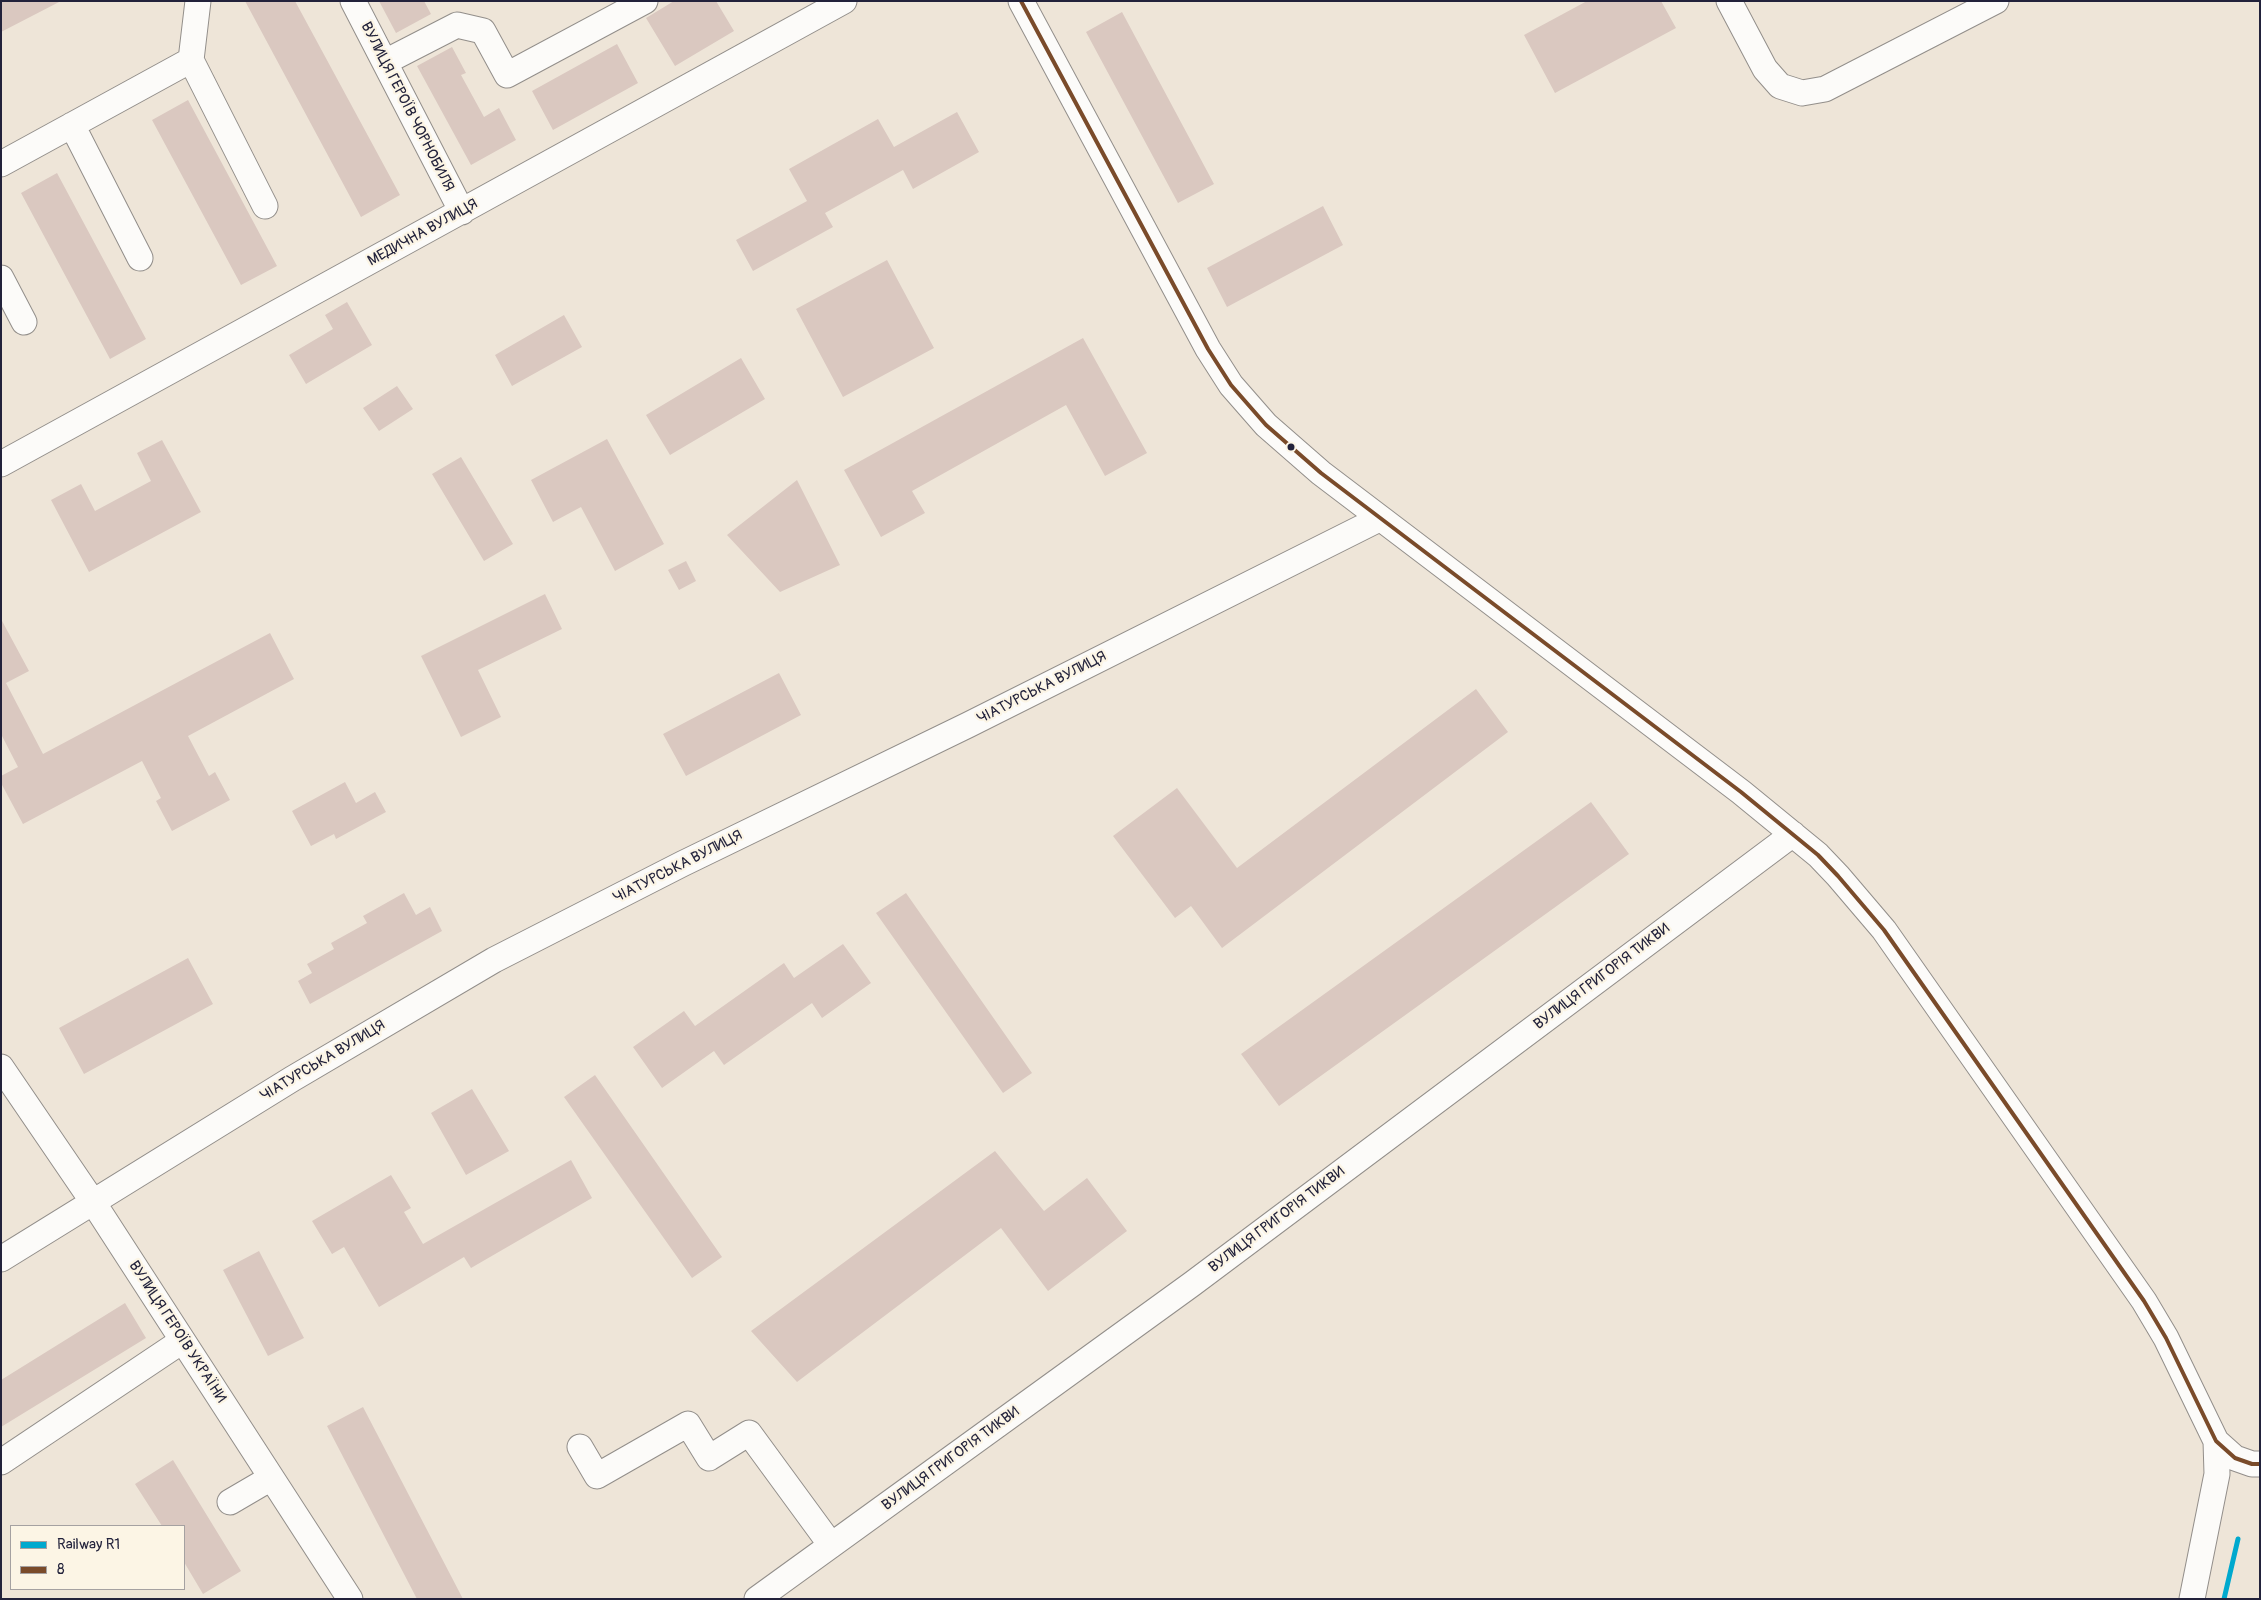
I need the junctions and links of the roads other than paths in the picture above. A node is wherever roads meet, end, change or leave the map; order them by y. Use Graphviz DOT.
graph roads {
  1 [pos="198,1"];
  2 [pos="353,1"];
  3 [pos="646,1"];
  4 [pos="844,1"];
  5 [pos="1021,1"];
  6 [pos="1729,1"];
  7 [pos="1996,1"];
  8 [pos="191,60"];
  9 [pos="385,62"];
  10 [pos="72,125"];
  11 [pos="1,164"];
  12 [pos="265,206"];
  13 [pos="462,212"];
  14 [pos="140,258"];
  15 [pos="1,278"];
  16 [pos="24,322"];
  17 [pos="1,464"];
  18 [pos="1379,519"];
  19 [pos="1793,834"];
  20 [pos="1,1067"];
  21 [pos="93,1202"];
  22 [pos="1,1260"];
  23 [pos="182,1341"];
  24 [pos="2216,1441"];
  25 [pos="580,1447"];
  26 [pos="1,1462"];
  27 [pos="2260,1464"];
  28 [pos="271,1478"];
  29 [pos="230,1502"];
  30 [pos="831,1545"];
  31 [pos="347,1598"];
  32 [pos="757,1599"];
  33 [pos="2192,1599"];
  1 -- 8 [label="street"];
  2 -- 9 [label="street, ВУЛИЦЯ ГЕРОЇВ ЧОРНОБИЛЯ"];
  3 -- 9 [label="street"];
  4 -- 13 [label="street, МЕДИЧНА ВУЛИЦЯ"];
  5 -- 18 [label="street"];
  6 -- 7 [label="street"];
  8 -- 10 [label="street"];
  8 -- 12 [label="street"];
  9 -- 13 [label="street, ВУЛИЦЯ ГЕРОЇВ ЧОРНОБИЛЯ"];
  10 -- 11 [label="street"];
  10 -- 14 [label="street"];
  13 -- 17 [label="street, МЕДИЧНА ВУЛИЦЯ"];
  15 -- 16 [label="street"];
  18 -- 19 [label="street"];
  18 -- 21 [label="street, ЧІАТУРСЬКА ВУЛИЦЯ"];
  19 -- 24 [label="street"];
  19 -- 30 [label="street, ВУЛИЦЯ ГРИГОРІЯ ТИКВИ"];
  20 -- 21 [label="street, ВУЛИЦЯ ГЕРОЇВ УКРАЇНИ"];
  21 -- 22 [label="street, ЧІАТУРСЬКА ВУЛИЦЯ"];
  21 -- 23 [label="street, ВУЛИЦЯ ГЕРОЇВ УКРАЇНИ"];
  23 -- 26 [label="street"];
  23 -- 28 [label="street, ВУЛИЦЯ ГЕРОЇВ УКРАЇНИ"];
  24 -- 27 [label="street"];
  24 -- 33 [label="street"];
  25 -- 30 [label="street"];
  28 -- 29 [label="street"];
  28 -- 31 [label="street, ВУЛИЦЯ ГЕРОЇВ УКРАЇНИ"];
  30 -- 32 [label="street, ВУЛИЦЯ ГРИГОРІЯ ТИКВИ"];
}
